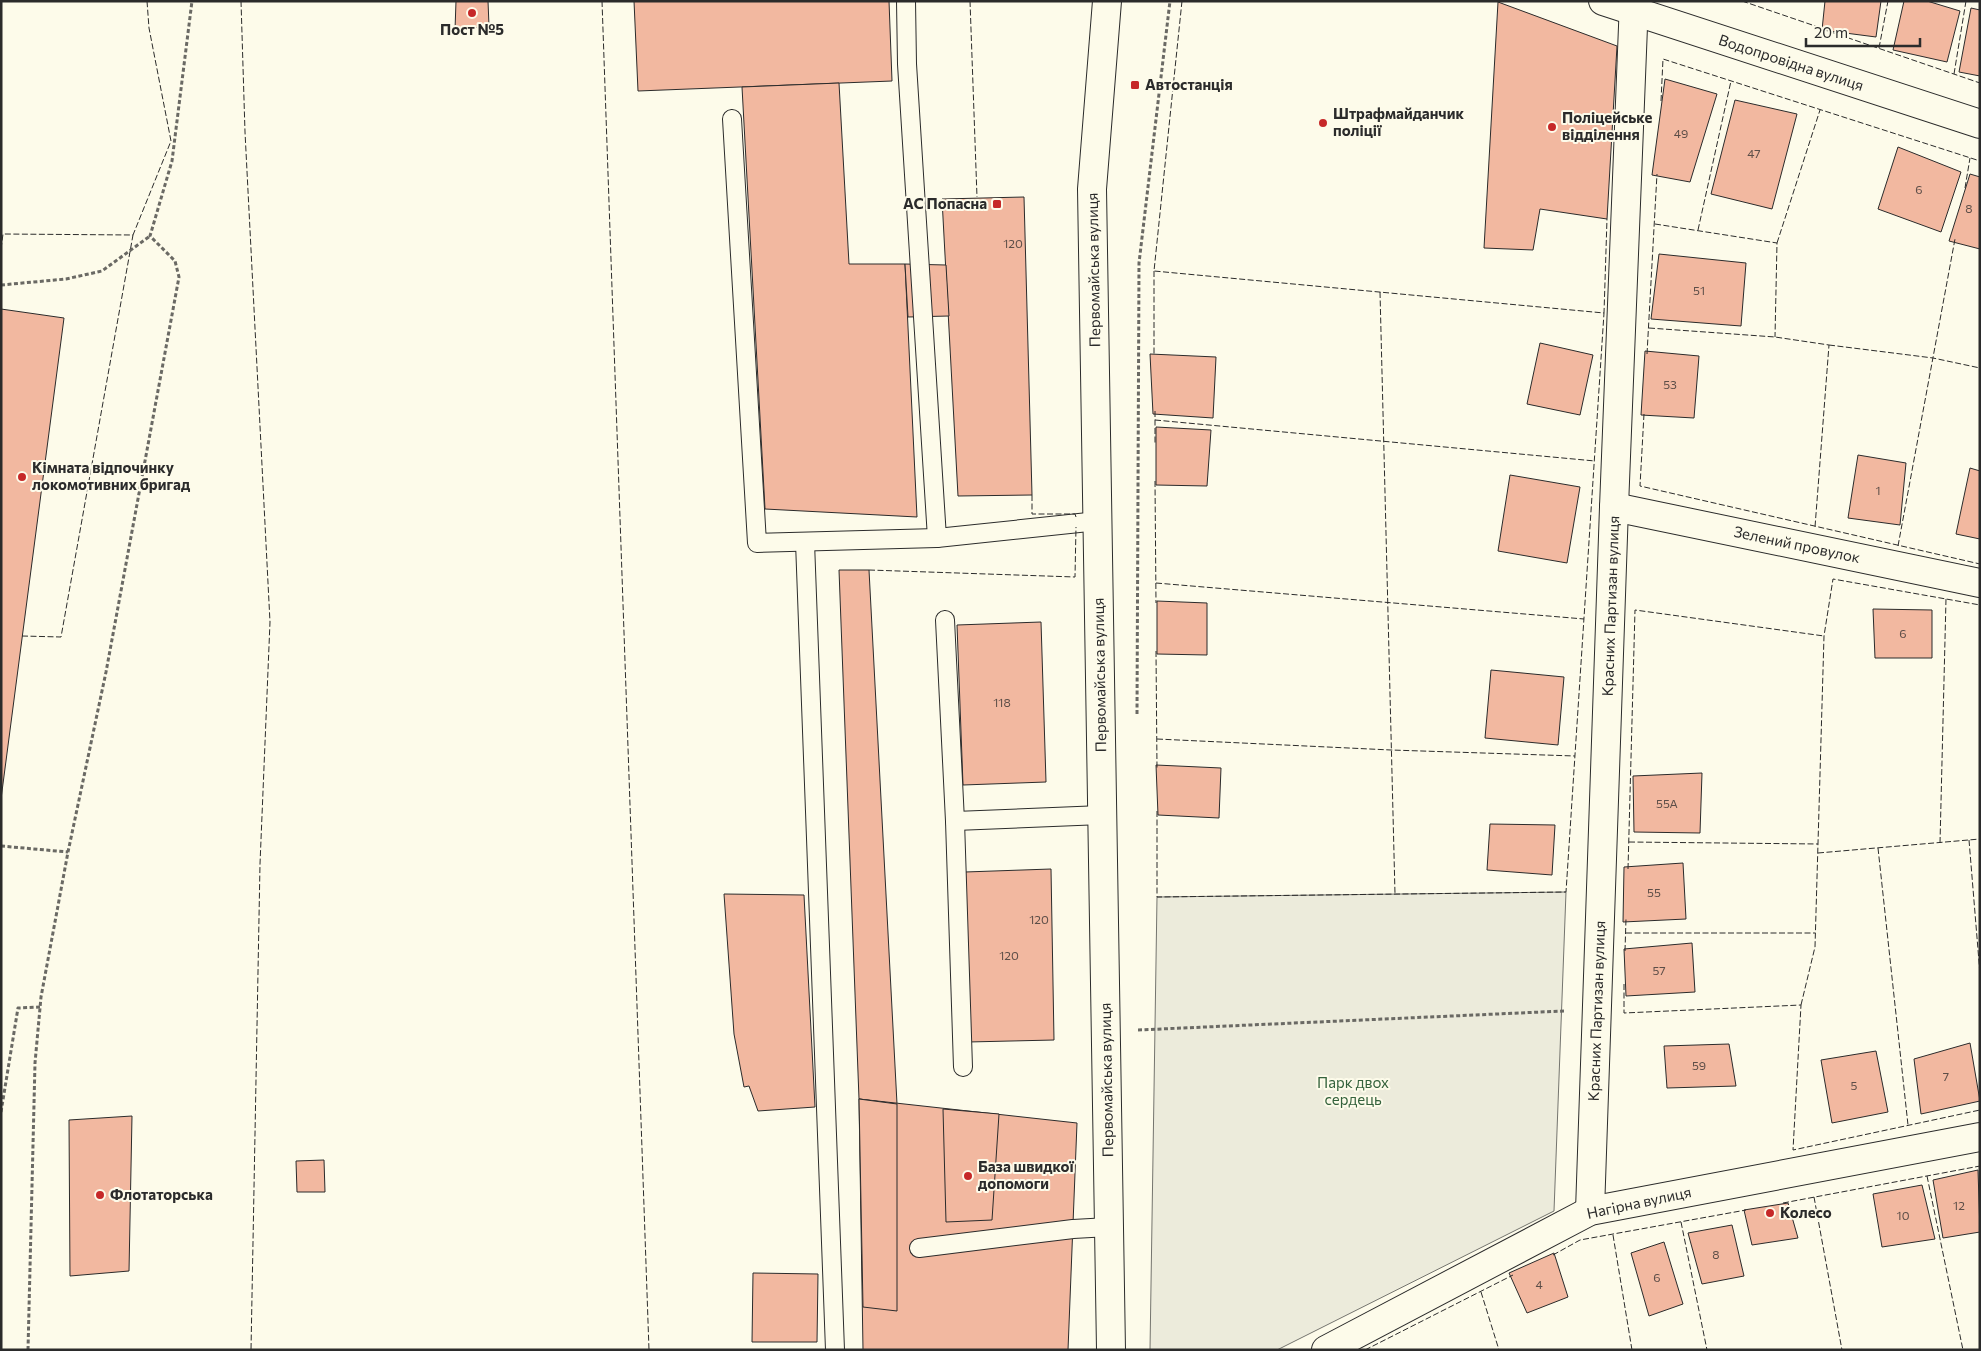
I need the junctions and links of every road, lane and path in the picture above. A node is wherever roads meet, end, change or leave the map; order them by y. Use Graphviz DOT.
graph roads {
  1 [pos="192,1"];
  2 [pos="906,1"];
  3 [pos="1107,1"];
  4 [pos="1170,1"];
  5 [pos="1603,1"];
  6 [pos="1634,6"];
  7 [pos="732,119"];
  8 [pos="1980,124"];
  9 [pos="150,236"];
  10 [pos="1,285"];
  11 [pos="1614,508"];
  12 [pos="1098,521"];
  13 [pos="937,538"];
  14 [pos="805,542"];
  15 [pos="1980,583"];
  16 [pos="945,620"];
  17 [pos="1137,722"];
  18 [pos="1102,816"];
  19 [pos="954,821"];
  20 [pos="1,846"];
  21 [pos="68,852"];
  22 [pos="40,1008"];
  23 [pos="1597,1010"];
  24 [pos="1135,1030"];
  25 [pos="963,1067"];
  26 [pos="1,1112"];
  27 [pos="1980,1137"];
  28 [pos="1590,1211"];
  29 [pos="1109,1228"];
  30 [pos="919,1248"];
  31 [pos="28,1350"];
  32 [pos="835,1350"];
  33 [pos="1111,1350"];
  34 [pos="1326,1350"];
  1 -- 9 [label="path"];
  2 -- 13 [label="lane"];
  3 -- 12 [label="street, Первомайська вулиця"];
  4 -- 17 [label="path"];
  5 -- 6 [label="street, Водопровідна вулиця"];
  6 -- 8 [label="street, Водопровідна вулиця"];
  6 -- 11 [label="street, Красних Партизан вулиця"];
  7 -- 14 [label="lane"];
  9 -- 10 [label="path"];
  9 -- 21 [label="path"];
  11 -- 15 [label="street, Зелений провулок"];
  11 -- 23 [label="street, Красних Партизан вулиця"];
  12 -- 13 [label="lane"];
  12 -- 18 [label="street, Первомайська вулиця"];
  13 -- 14 [label="lane"];
  14 -- 32 [label="lane"];
  16 -- 19 [label="lane"];
  18 -- 19 [label="lane"];
  18 -- 29 [label="street, Первомайська вулиця"];
  19 -- 25 [label="lane"];
  20 -- 21 [label="path"];
  21 -- 22 [label="path"];
  22 -- 26 [label="path"];
  22 -- 31 [label="path"];
  23 -- 24 [label="path"];
  23 -- 28 [label="street, Красних Партизан вулиця"];
  27 -- 28 [label="street, Нагірна вулиця"];
  28 -- 34 [label="street, Нагірна вулиця"];
  29 -- 30 [label="lane"];
  29 -- 33 [label="street, Первомайська вулиця"];
}
